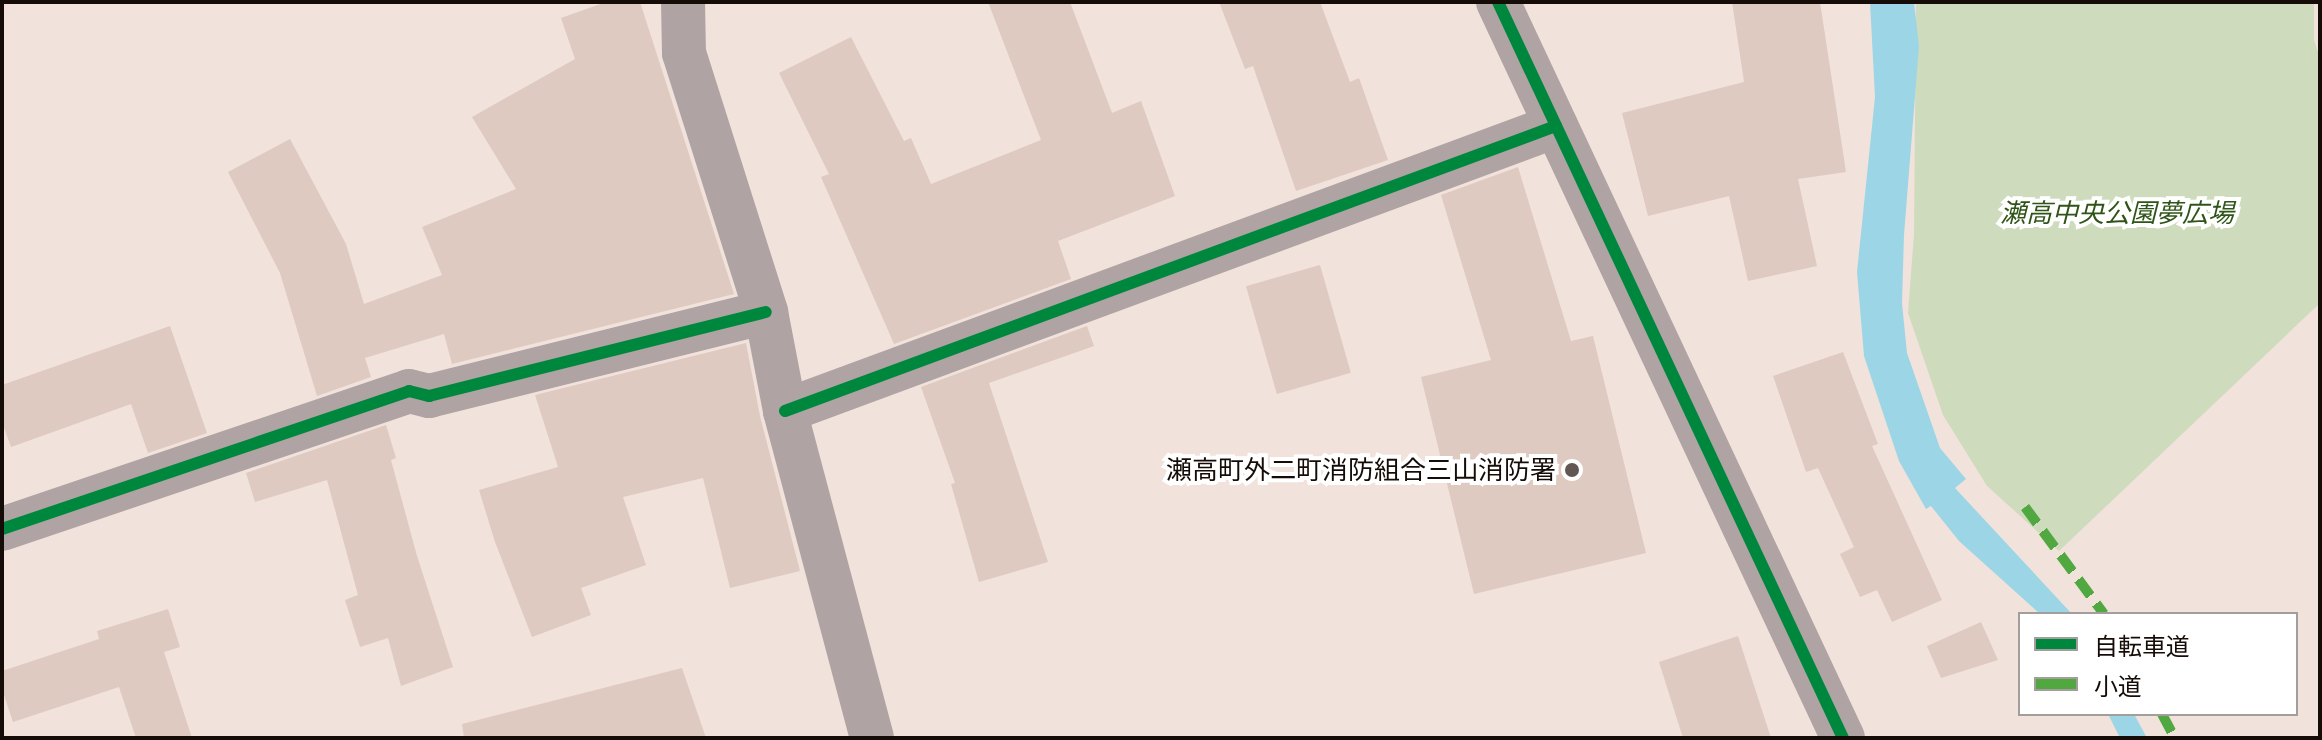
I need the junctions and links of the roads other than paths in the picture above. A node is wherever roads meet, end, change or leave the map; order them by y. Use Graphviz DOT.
graph roads {
  1 [pos="683,2"];
  2 [pos="1498,2"];
  3 [pos="1556,126"];
  4 [pos="766,312"];
  5 [pos="785,411"];
  6 [pos="2,529"];
  7 [pos="872,738"];
  8 [pos="1843,738"];
  1 -- 4 [label="street"];
  2 -- 3 [label="street"];
  3 -- 5 [label="street"];
  3 -- 8 [label="street"];
  4 -- 5 [label="street"];
  4 -- 6 [label="street"];
  5 -- 7 [label="street"];
}
